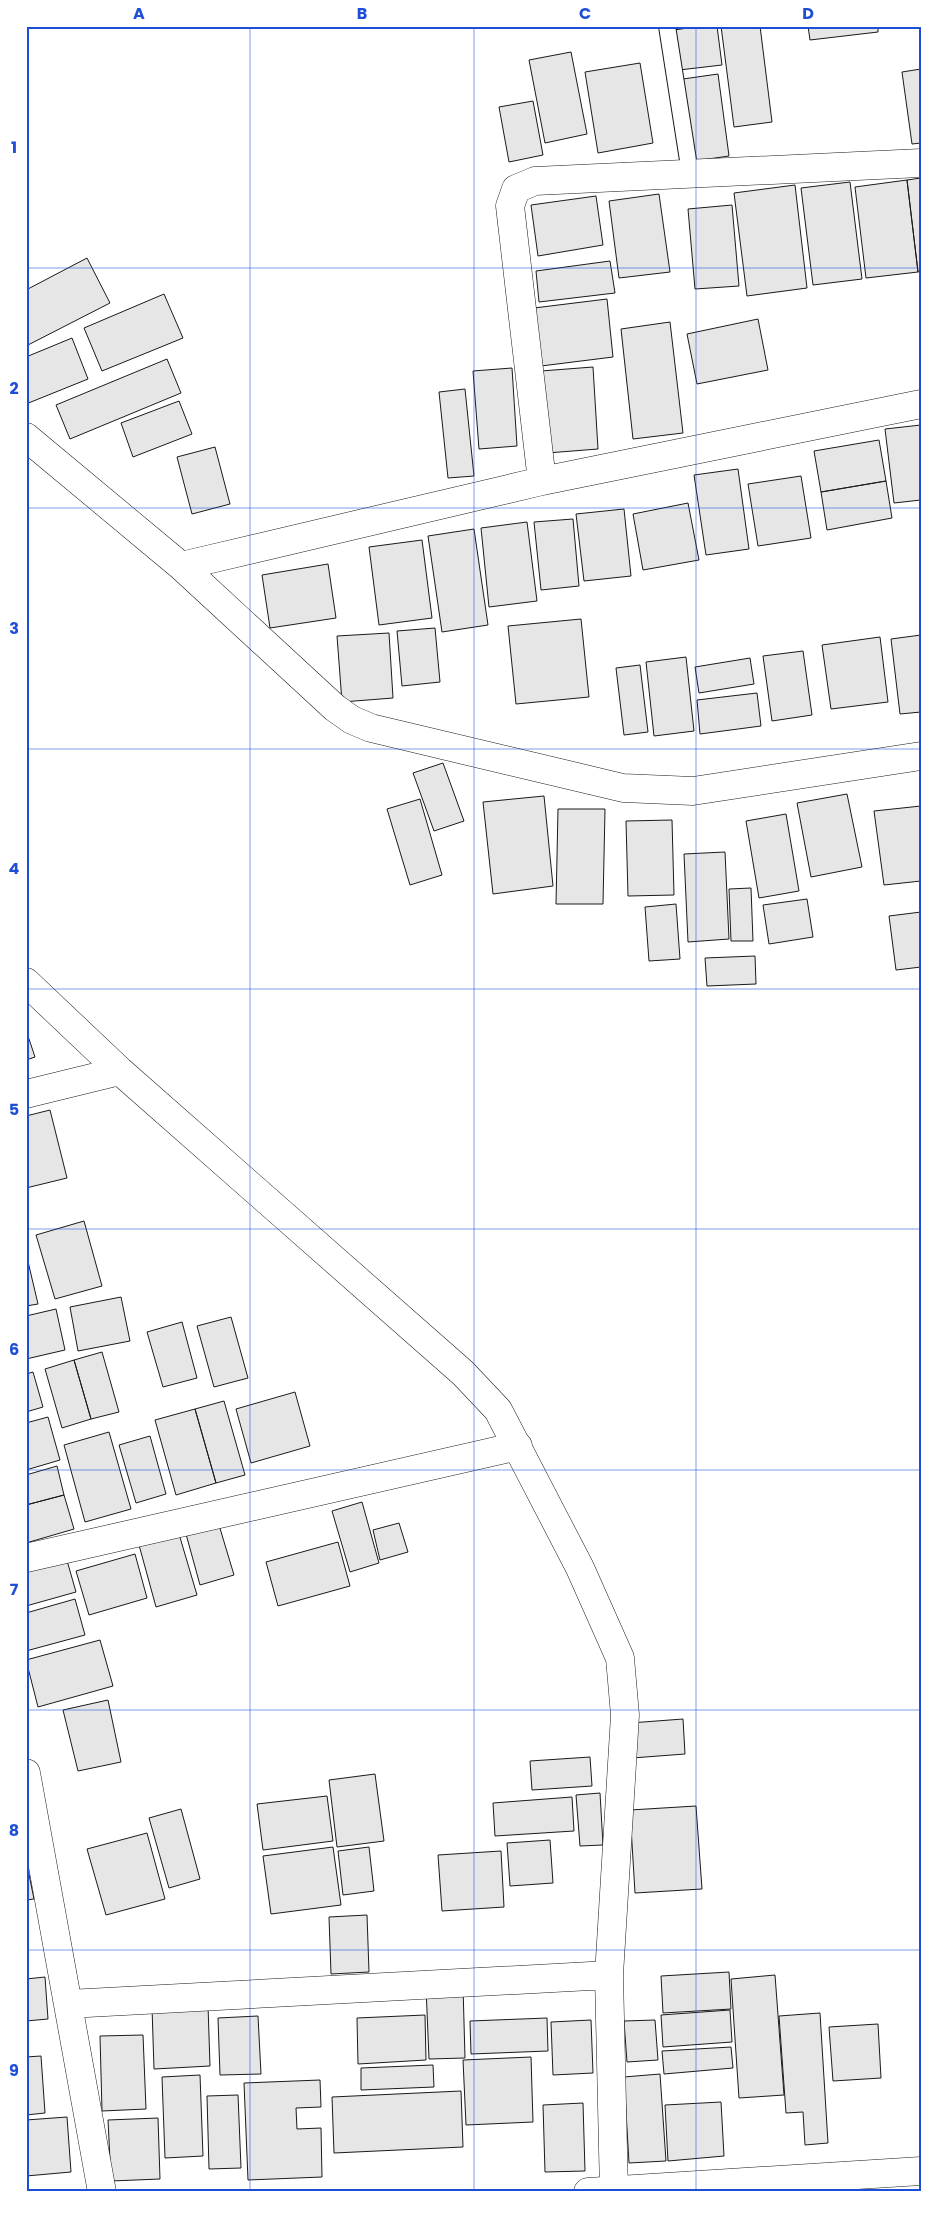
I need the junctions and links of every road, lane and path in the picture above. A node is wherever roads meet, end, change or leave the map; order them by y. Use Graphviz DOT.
graph roads {
  1 [pos="667,26"];
  2 [pos="921,163"];
  3 [pos="690,173"];
  4 [pos="921,404"];
  5 [pos="26,437"];
  6 [pos="542,482"];
  7 [pos="180,566"];
  8 [pos="921,756"];
  9 [pos="26,982"];
  10 [pos="120,1071"];
  11 [pos="26,1094"];
  12 [pos="518,1446"];
  13 [pos="26,1558"];
  14 [pos="26,1773"];
  15 [pos="609,1974"];
  16 [pos="68,2004"];
  17 [pos="921,2171"];
  18 [pos="819,2185"];
  19 [pos="606,2191"];
  20 [pos="102,2192"];
  1 -- 3 [label="lane"];
  2 -- 3 [label="street"];
  3 -- 6 [label="street"];
  4 -- 6 [label="street"];
  5 -- 7 [label="street"];
  6 -- 7 [label="street"];
  7 -- 8 [label="street"];
  9 -- 10 [label="street"];
  10 -- 11 [label="street"];
  10 -- 12 [label="street"];
  12 -- 13 [label="street"];
  12 -- 15 [label="street"];
  14 -- 16 [label="street"];
  15 -- 16 [label="street"];
  15 -- 19 [label="street"];
  16 -- 20 [label="street"];
  17 -- 18 [label="street"];
  18 -- 19 [label="street"];
}
